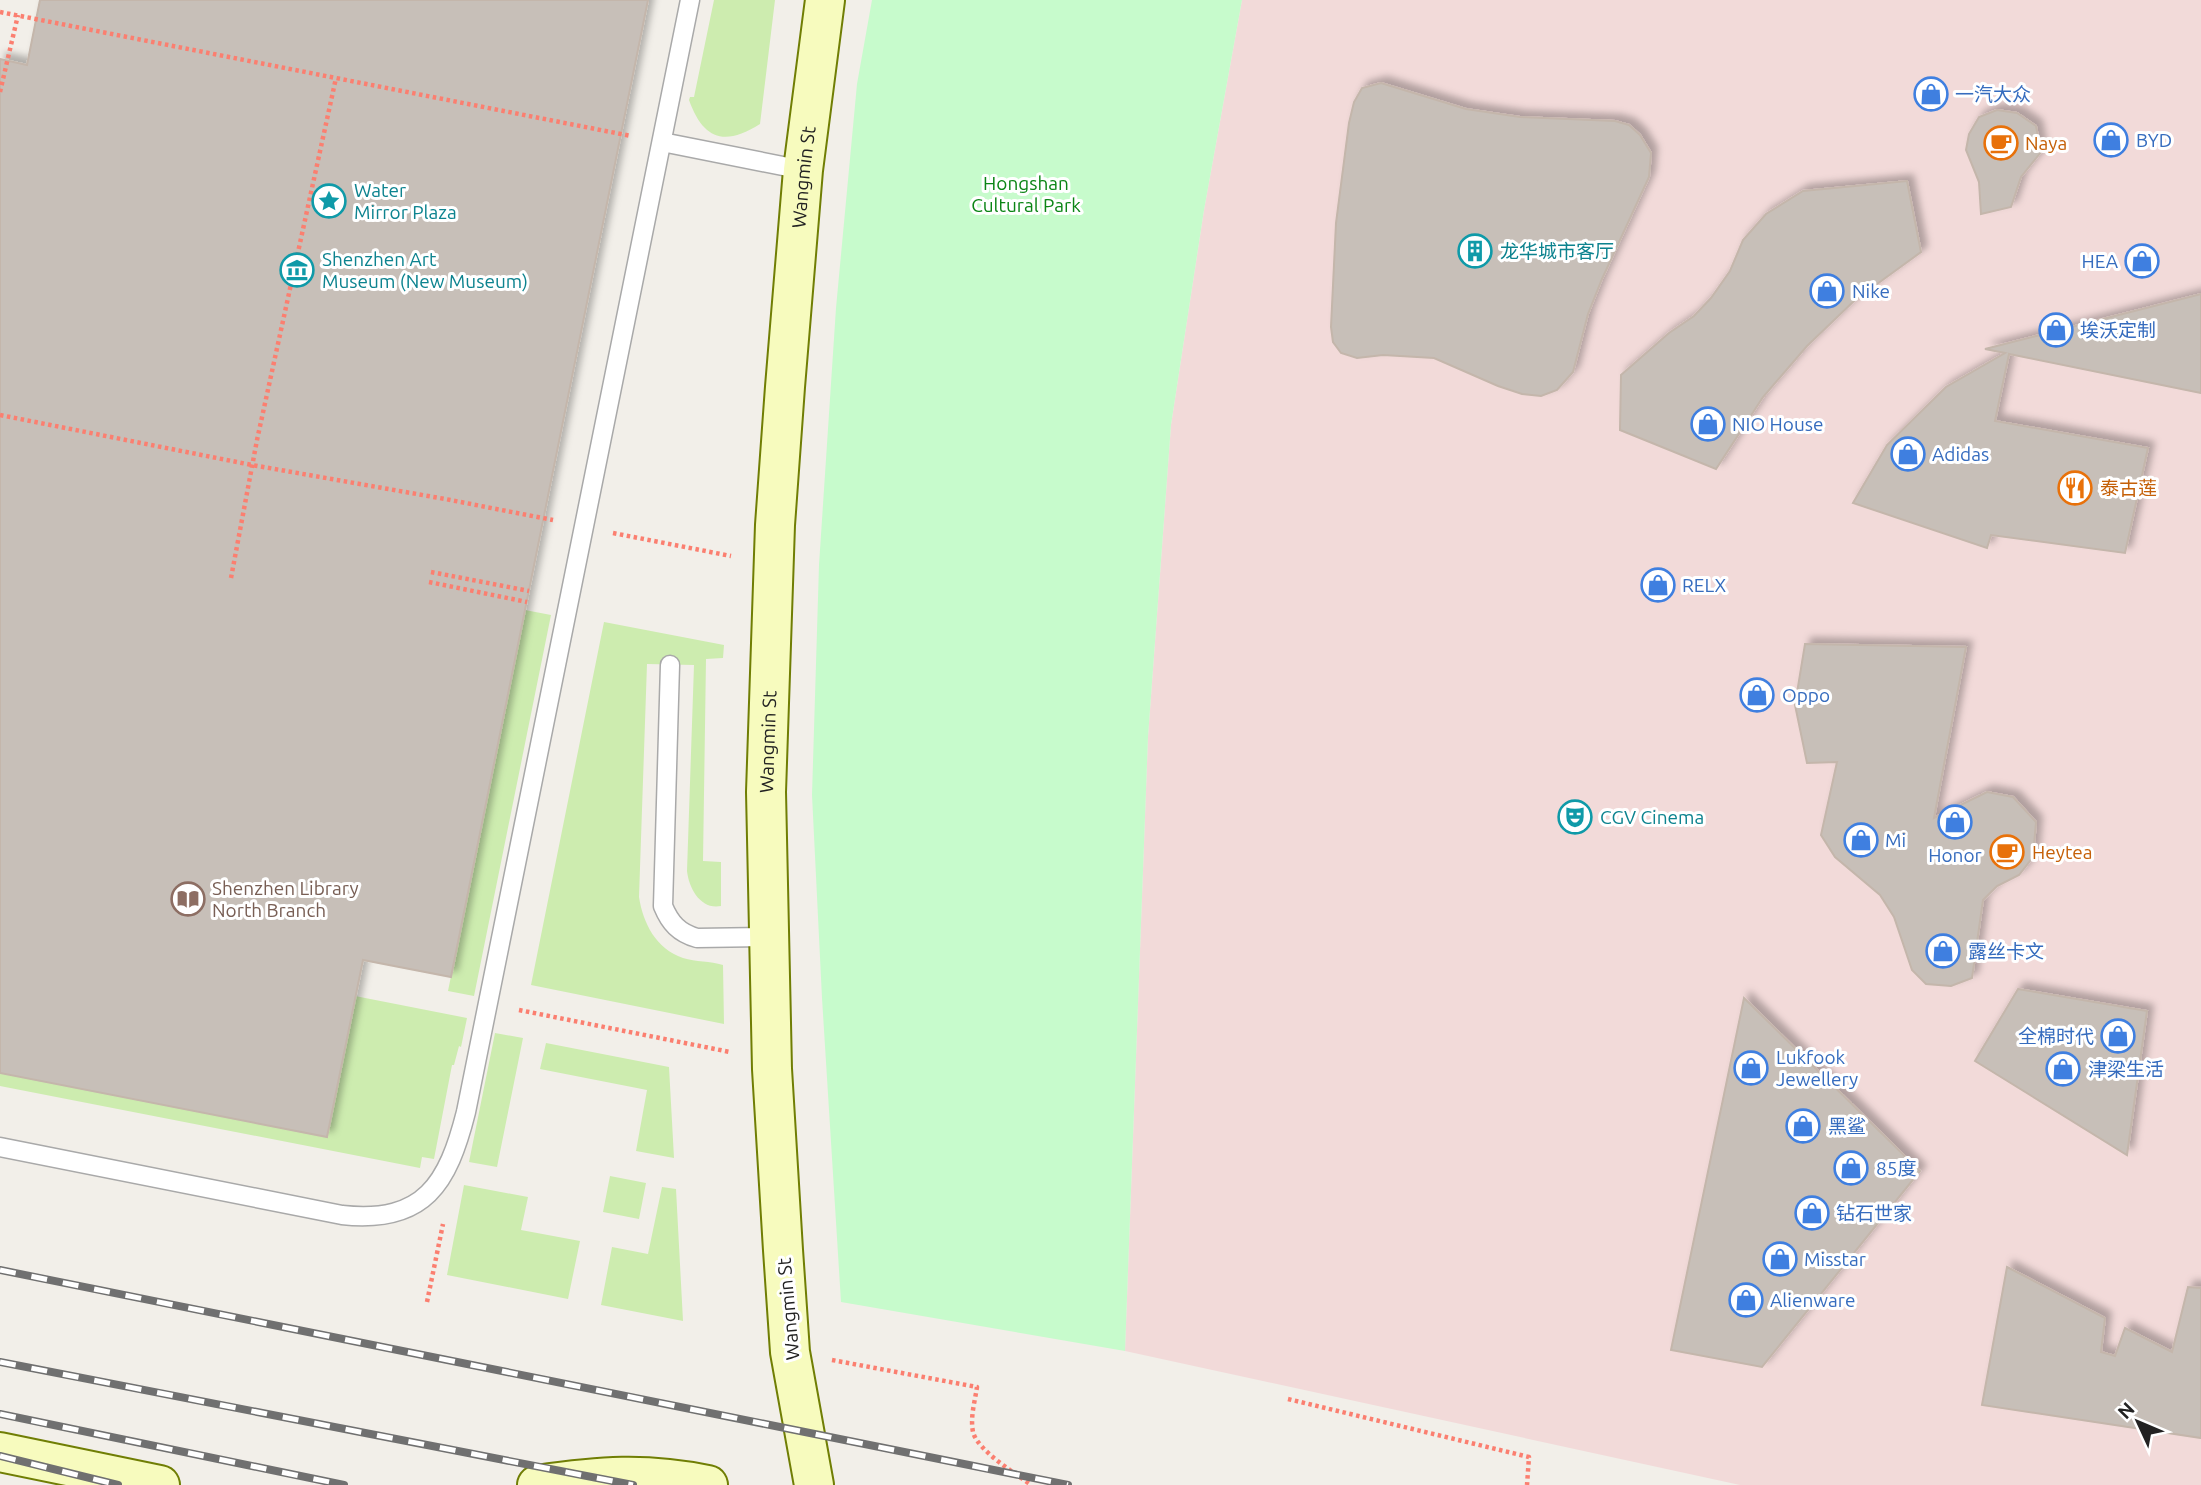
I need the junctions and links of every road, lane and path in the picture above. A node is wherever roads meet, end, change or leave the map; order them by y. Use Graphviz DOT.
graph roads {
  1 [pos="690,0"];
  2 [pos="825,0"];
  3 [pos="0,12"];
  4 [pos="18,15"];
  5 [pos="336,78"];
  6 [pos="0,92"];
  7 [pos="662,142"];
  8 [pos="803,170"];
  9 [pos="0,415"];
  10 [pos="252,465"];
  11 [pos="584,527"];
  12 [pos="737,557"];
  13 [pos="431,572"];
  14 [pos="231,578"];
  15 [pos="429,582"];
  16 [pos="529,591"];
  17 [pos="527,602"];
  18 [pos="670,665"];
  19 [pos="769,937"];
  20 [pos="487,1004"];
  21 [pos="734,1053"];
  22 [pos="0,1147"];
  23 [pos="432,1191"];
  24 [pos="428,1302"];
  25 [pos="828,1359"];
  26 [pos="1288,1399"];
  27 [pos="0,1452"];
  28 [pos="160,1485"];
  29 [pos="537,1485"];
  30 [pos="708,1485"];
  31 [pos="814,1485"];
  32 [pos="1031,1485"];
  33 [pos="1527,1485"];
  1 -- 7 [label="lane"];
  2 -- 8 [label="street, Wangmin St"];
  3 -- 4 [label="path"];
  4 -- 5 [label="path"];
  4 -- 6 [label="path"];
  5 -- 7 [label="path"];
  5 -- 10 [label="path"];
  7 -- 8 [label="lane"];
  7 -- 11 [label="lane"];
  8 -- 19 [label="street, Wangmin St"];
  9 -- 10 [label="path"];
  10 -- 11 [label="path"];
  10 -- 14 [label="path"];
  11 -- 12 [label="path"];
  11 -- 20 [label="lane"];
  13 -- 16 [label="path"];
  15 -- 17 [label="path"];
  18 -- 19 [label="lane"];
  19 -- 31 [label="street, Wangmin St"];
  20 -- 21 [label="path"];
  20 -- 23 [label="lane"];
  22 -- 23 [label="lane"];
  23 -- 24 [label="path"];
  25 -- 32 [label="path"];
  26 -- 33 [label="path"];
  27 -- 28 [label="street"];
  29 -- 30 [label="street"];
}
